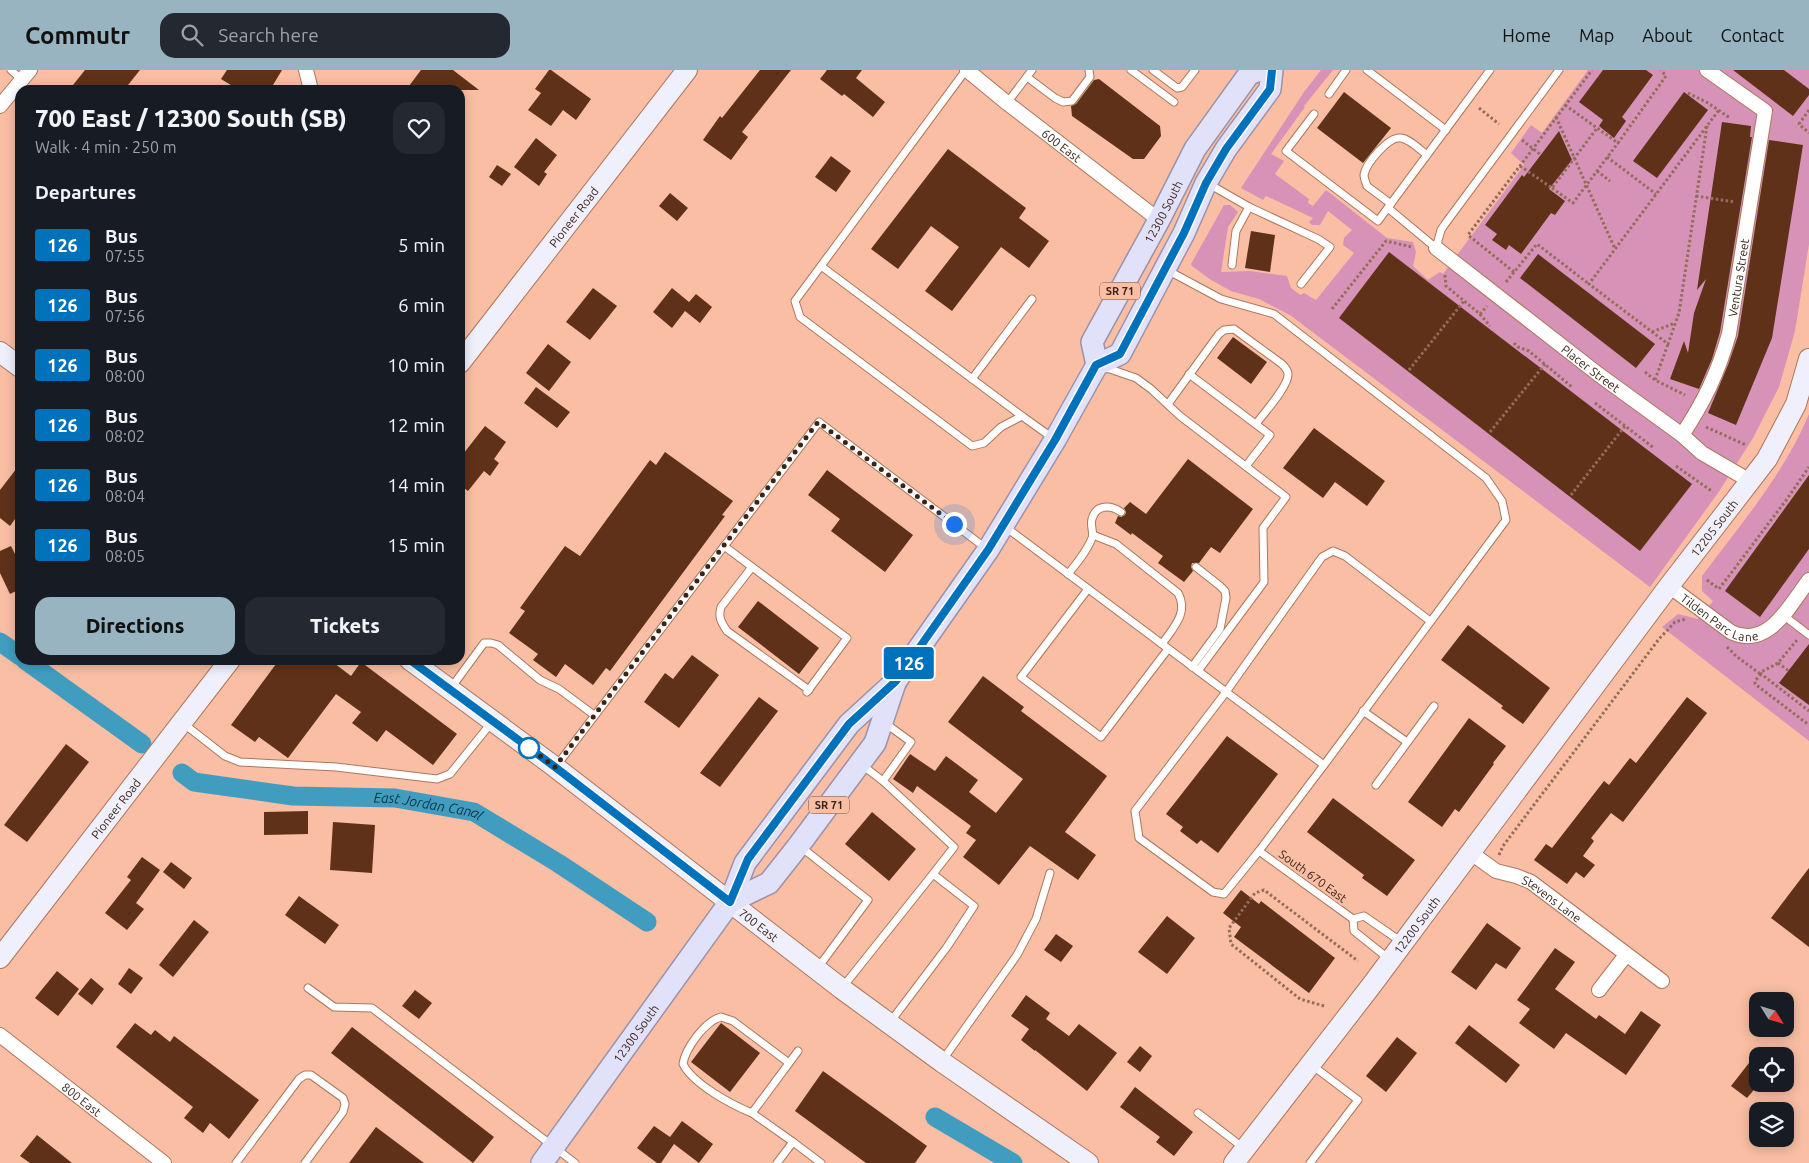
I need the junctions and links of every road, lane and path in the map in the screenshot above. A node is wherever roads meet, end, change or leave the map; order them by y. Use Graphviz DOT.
graph roads {
  1 [pos="11,70"];
  2 [pos="306,70"];
  3 [pos="687,70"];
  4 [pos="966,70"];
  5 [pos="1032,70"];
  6 [pos="1089,70"];
  7 [pos="1131,70"];
  8 [pos="1152,70"];
  9 [pos="1195,70"];
  10 [pos="1260,70"];
  11 [pos="1272,70"];
  12 [pos="1346,70"];
  13 [pos="1367,70"];
  14 [pos="1490,70"];
  15 [pos="1559,70"];
  16 [pos="1592,70"];
  17 [pos="1661,70"];
  18 [pos="1707,70"];
  19 [pos="26,75"];
  20 [pos="1027,77"];
  21 [pos="18,85"];
  22 [pos="310,85"];
  23 [pos="15,88"];
  24 [pos="1688,93"];
  25 [pos="1328,94"];
  26 [pos="1174,102"];
  27 [pos="1007,103"];
  28 [pos="1565,105"];
  29 [pos="0,106"];
  30 [pos="1479,108"];
  31 [pos="1719,110"];
  32 [pos="1809,110"];
  33 [pos="1314,114"];
  34 [pos="1556,117"];
  35 [pos="1730,118"];
  36 [pos="1499,124"];
  37 [pos="1707,126"];
  38 [pos="1596,128"];
  39 [pos="1446,130"];
  40 [pos="1809,133"];
  41 [pos="1519,138"];
  42 [pos="1618,143"];
  43 [pos="1533,149"];
  44 [pos="1427,155"];
  45 [pos="1541,155"];
  46 [pos="1607,157"];
  47 [pos="1574,158"];
  48 [pos="1520,166"];
  49 [pos="1597,171"];
  50 [pos="1610,181"];
  51 [pos="1206,183"];
  52 [pos="1586,184"];
  53 [pos="1552,188"];
  54 [pos="1656,194"];
  55 [pos="1696,196"];
  56 [pos="1738,202"];
  57 [pos="1389,206"];
  58 [pos="1249,207"];
  59 [pos="1159,220"];
  60 [pos="1412,247"];
  61 [pos="1436,248"];
  62 [pos="1615,249"];
  63 [pos="1232,265"];
  64 [pos="821,266"];
  65 [pos="1165,269"];
  66 [pos="1445,272"];
  67 [pos="1514,272"];
  68 [pos="1506,282"];
  69 [pos="1301,284"];
  70 [pos="1589,284"];
  71 [pos="1032,299"];
  72 [pos="1464,301"];
  73 [pos="1490,302"];
  74 [pos="1332,310"];
  75 [pos="1480,314"];
  76 [pos="1675,323"];
  77 [pos="1490,326"];
  78 [pos="1652,332"];
  79 [pos="1514,343"];
  80 [pos="1668,344"];
  81 [pos="0,352"];
  82 [pos="465,357"];
  83 [pos="1809,359"];
  84 [pos="15,363"];
  85 [pos="1545,364"];
  86 [pos="1096,365"];
  87 [pos="1410,370"];
  88 [pos="1645,372"];
  89 [pos="1189,374"];
  90 [pos="972,379"];
  91 [pos="1655,380"];
  92 [pos="1572,387"];
  93 [pos="1684,395"];
  94 [pos="1595,403"];
  95 [pos="1168,404"];
  96 [pos="1022,416"];
  97 [pos="1256,424"];
  98 [pos="1625,426"];
  99 [pos="1706,427"];
  100 [pos="1490,432"];
  101 [pos="1682,435"];
  102 [pos="1055,440"];
  103 [pos="1746,445"];
  104 [pos="1654,448"];
  105 [pos="1246,466"];
  106 [pos="1676,466"];
  107 [pos="1809,466"];
  108 [pos="1750,481"];
  109 [pos="1714,492"];
  110 [pos="1571,495"];
  111 [pos="1121,512"];
  112 [pos="1004,526"];
  113 [pos="1093,536"];
  114 [pos="724,546"];
  115 [pos="988,550"];
  116 [pos="752,567"];
  117 [pos="1196,567"];
  118 [pos="1068,574"];
  119 [pos="1707,580"];
  120 [pos="1809,580"];
  121 [pos="1670,586"];
  122 [pos="1088,589"];
  123 [pos="1783,615"];
  124 [pos="1689,619"];
  125 [pos="1430,621"];
  126 [pos="1809,635"];
  127 [pos="1165,646"];
  128 [pos="1778,662"];
  129 [pos="226,665"];
  130 [pos="417,665"];
  131 [pos="1195,669"];
  132 [pos="1789,671"];
  133 [pos="896,681"];
  134 [pos="1596,686"];
  135 [pos="450,689"];
  136 [pos="1226,692"];
  137 [pos="1434,706"];
  138 [pos="1363,711"];
  139 [pos="1809,711"];
  140 [pos="594,715"];
  141 [pos="493,720"];
  142 [pos="883,721"];
  143 [pos="182,722"];
  144 [pos="1809,725"];
  145 [pos="1407,742"];
  146 [pos="859,764"];
  147 [pos="1324,765"];
  148 [pos="555,767"];
  149 [pos="883,780"];
  150 [pos="1376,784"];
  151 [pos="799,845"];
  152 [pos="1259,851"];
  153 [pos="1471,853"];
  154 [pos="1497,859"];
  155 [pos="1050,873"];
  156 [pos="933,874"];
  157 [pos="730,902"];
  158 [pos="1353,918"];
  159 [pos="1403,943"];
  160 [pos="1626,955"];
  161 [pos="0,958"];
  162 [pos="1390,960"];
  163 [pos="1358,961"];
  164 [pos="817,970"];
  165 [pos="1662,981"];
  166 [pos="308,988"];
  167 [pos="842,989"];
  168 [pos="1599,990"];
  169 [pos="1324,1006"];
  170 [pos="889,1024"];
  171 [pos="0,1035"];
  172 [pos="798,1051"];
  173 [pos="942,1062"];
  174 [pos="789,1063"];
  175 [pos="1310,1064"];
  176 [pos="752,1113"];
  177 [pos="1198,1113"];
  178 [pos="793,1142"];
  179 [pos="548,1155"];
  180 [pos="1239,1156"];
  181 [pos="164,1163"];
  182 [pos="236,1163"];
  183 [pos="305,1163"];
  184 [pos="574,1163"];
  185 [pos="777,1163"];
  186 [pos="820,1163"];
  187 [pos="1088,1163"];
  188 [pos="1310,1163"];
  1 -- 19 [label="lane"];
  2 -- 22 [label="street"];
  3 -- 82 [label="street, Pioneer Road"];
  4 -- 27 [label="street, 600 East"];
  4 -- 64 [label="lane"];
  5 -- 20 [label="lane"];
  6 -- 20 [label="lane"];
  7 -- 26 [label="lane"];
  8 -- 9 [label="lane"];
  10 -- 59 [label="main road, 12300 South / SR 71"];
  11 -- 51 [label="main road, SR 71"];
  12 -- 25 [label="lane"];
  13 -- 39 [label="lane"];
  14 -- 39 [label="lane"];
  15 -- 61 [label="lane"];
  16 -- 28 [label="path"];
  17 -- 42 [label="path"];
  18 -- 101 [label="street, Ventura Street"];
  19 -- 21 [label="street"];
  20 -- 27 [label="lane"];
  23 -- 29 [label="street"];
  24 -- 31 [label="path"];
  27 -- 59 [label="street, 600 East"];
  28 -- 34 [label="path"];
  28 -- 38 [label="path"];
  30 -- 36 [label="path"];
  31 -- 35 [label="path"];
  31 -- 37 [label="path"];
  32 -- 40 [label="path"];
  33 -- 57 [label="lane"];
  34 -- 43 [label="path"];
  34 -- 47 [label="path"];
  37 -- 54 [label="path"];
  37 -- 55 [label="path"];
  38 -- 42 [label="path"];
  38 -- 47 [label="path"];
  39 -- 44 [label="lane"];
  41 -- 43 [label="path"];
  42 -- 46 [label="path"];
  43 -- 45 [label="path"];
  43 -- 48 [label="path"];
  44 -- 57 [label="lane"];
  44 -- 57 [label="lane"];
  46 -- 49 [label="path"];
  46 -- 54 [label="path"];
  47 -- 52 [label="path"];
  47 -- 53 [label="path"];
  48 -- 53 [label="path"];
  48 -- 67 [label="path"];
  49 -- 50 [label="path"];
  49 -- 52 [label="path"];
  51 -- 58 [label="lane"];
  51 -- 65 [label="main road, SR 71"];
  52 -- 53 [label="path"];
  52 -- 62 [label="path"];
  54 -- 62 [label="path"];
  55 -- 56 [label="path"];
  55 -- 76 [label="path"];
  57 -- 61 [label="lane"];
  58 -- 63 [label="lane"];
  58 -- 69 [label="lane"];
  59 -- 86 [label="main road, 12300 South / SR 71"];
  60 -- 74 [label="path"];
  61 -- 101 [label="street, Placer Street"];
  62 -- 70 [label="path"];
  64 -- 90 [label="lane"];
  64 -- 96 [label="lane"];
  65 -- 86 [label="main road, SR 71"];
  65 -- 125 [label="lane"];
  66 -- 72 [label="path"];
  67 -- 68 [label="path"];
  67 -- 70 [label="path"];
  70 -- 78 [label="path"];
  71 -- 90 [label="lane"];
  72 -- 75 [label="path"];
  72 -- 87 [label="path"];
  73 -- 75 [label="path"];
  75 -- 77 [label="path"];
  76 -- 78 [label="path"];
  76 -- 80 [label="path"];
  78 -- 80 [label="path"];
  79 -- 85 [label="path"];
  80 -- 91 [label="path"];
  81 -- 84 [label="street"];
  83 -- 108 [label="street, 12205 South"];
  85 -- 92 [label="path"];
  85 -- 100 [label="path"];
  86 -- 95 [label="lane"];
  86 -- 102 [label="main road, 12300 South / SR 71"];
  88 -- 91 [label="path"];
  89 -- 95 [label="lane"];
  89 -- 97 [label="lane"];
  89 -- 97 [label="lane"];
  90 -- 96 [label="lane"];
  91 -- 93 [label="path"];
  94 -- 98 [label="path"];
  95 -- 105 [label="lane"];
  96 -- 102 [label="lane"];
  97 -- 105 [label="lane"];
  98 -- 104 [label="path"];
  98 -- 110 [label="path"];
  99 -- 103 [label="path"];
  101 -- 108 [label="street, Placer Street"];
  102 -- 112 [label="main road, 12300 South / SR 71"];
  105 -- 131 [label="lane"];
  106 -- 109 [label="path"];
  107 -- 119 [label="path"];
  108 -- 121 [label="street, 12205 South"];
  111 -- 113 [label="lane"];
  112 -- 115 [label="main road, 12300 South / SR 71"];
  112 -- 118 [label="lane"];
  113 -- 118 [label="lane"];
  113 -- 127 [label="lane"];
  114 -- 115 [label="lane"];
  114 -- 116 [label="lane"];
  114 -- 140 [label="lane"];
  115 -- 133 [label="main road, 12300 South / SR 71"];
  116 -- 116 [label="lane"];
  117 -- 131 [label="lane"];
  118 -- 122 [label="lane"];
  120 -- 123 [label="street, Tilden Parc Lane"];
  121 -- 123 [label="street, Tilden Parc Lane"];
  121 -- 134 [label="street, 12205 South"];
  122 -- 127 [label="lane"];
  122 -- 127 [label="lane"];
  123 -- 126 [label="lane"];
  124 -- 154 [label="path"];
  125 -- 136 [label="lane"];
  125 -- 138 [label="lane"];
  127 -- 131 [label="lane"];
  128 -- 132 [label="path"];
  129 -- 143 [label="street, Pioneer Road"];
  130 -- 135 [label="street, 700 East"];
  131 -- 136 [label="lane"];
  133 -- 142 [label="main road, 12300 South / SR 71"];
  133 -- 157 [label="main road, 12300 South / SR 71"];
  134 -- 153 [label="street, 12200 South"];
  135 -- 140 [label="lane"];
  135 -- 141 [label="street, 700 East"];
  136 -- 147 [label="lane"];
  136 -- 152 [label="lane"];
  137 -- 145 [label="lane"];
  138 -- 145 [label="lane"];
  138 -- 147 [label="lane"];
  139 -- 144 [label="path"];
  140 -- 148 [label="lane"];
  141 -- 143 [label="lane"];
  141 -- 148 [label="street, 700 East"];
  142 -- 146 [label="main road, 12300 South / SR 71"];
  142 -- 149 [label="lane"];
  143 -- 161 [label="street, Pioneer Road"];
  145 -- 150 [label="lane"];
  146 -- 149 [label="lane"];
  146 -- 151 [label="main road, 12300 South / SR 71"];
  147 -- 152 [label="lane"];
  148 -- 157 [label="street, 700 East"];
  149 -- 156 [label="lane"];
  151 -- 157 [label="main road, 12300 South / SR 71"];
  151 -- 164 [label="lane"];
  152 -- 158 [label="lane, South 670 East"];
  153 -- 159 [label="street, 12200 South"];
  153 -- 160 [label="street, Stevens Lane"];
  155 -- 173 [label="lane"];
  156 -- 167 [label="lane"];
  156 -- 170 [label="lane"];
  157 -- 164 [label="street, 700 East"];
  157 -- 179 [label="main road, 12300 South"];
  158 -- 159 [label="lane, South 670 East"];
  158 -- 162 [label="lane, South 670 East"];
  159 -- 162 [label="street, 12200 South"];
  160 -- 165 [label="street, Stevens Lane"];
  160 -- 168 [label="street"];
  162 -- 175 [label="street, 12200 South"];
  163 -- 169 [label="path"];
  164 -- 167 [label="street, 700 East"];
  166 -- 179 [label="lane"];
  167 -- 170 [label="street, 700 East"];
  170 -- 173 [label="street, 700 East"];
  171 -- 181 [label="street, 800 East"];
  172 -- 174 [label="lane"];
  173 -- 187 [label="street, 700 East"];
  174 -- 176 [label="lane"];
  174 -- 176 [label="lane"];
  175 -- 180 [label="street, 12200 South"];
  175 -- 188 [label="lane"];
  176 -- 178 [label="lane"];
  177 -- 180 [label="lane"];
  178 -- 185 [label="lane"];
  178 -- 186 [label="lane"];
  179 -- 184 [label="lane"];
  182 -- 183 [label="lane"];
}
